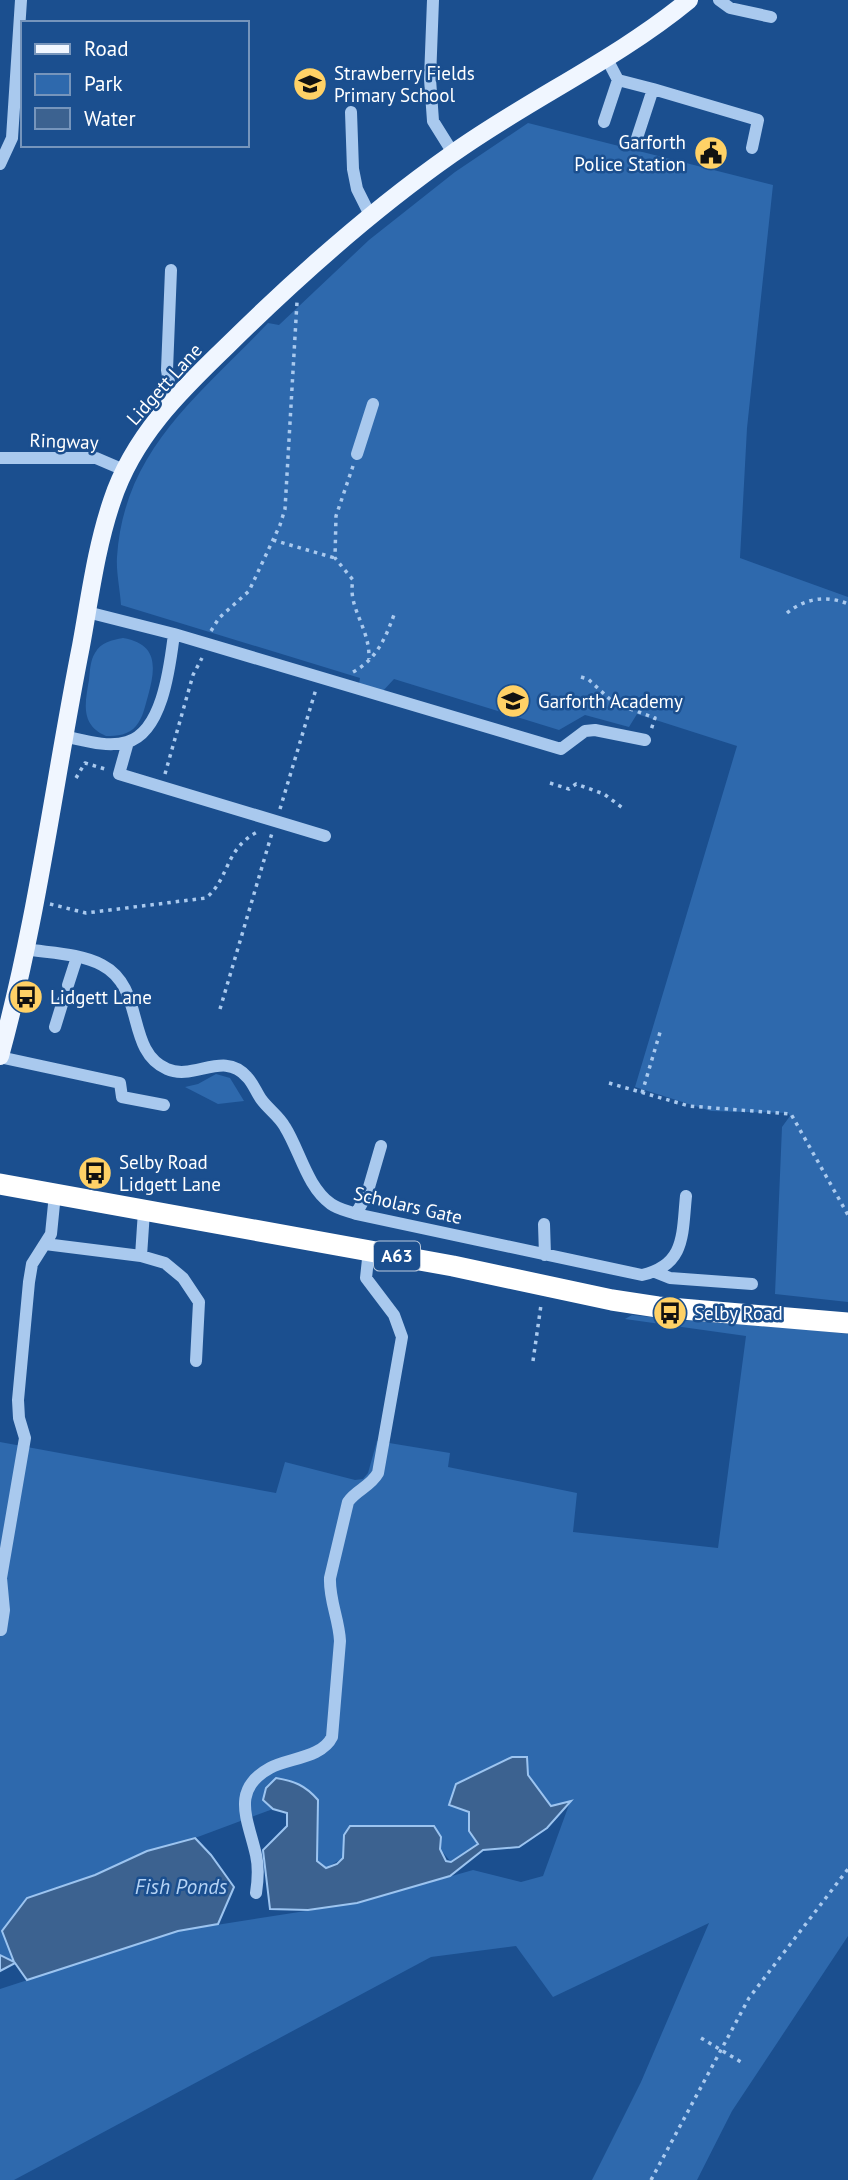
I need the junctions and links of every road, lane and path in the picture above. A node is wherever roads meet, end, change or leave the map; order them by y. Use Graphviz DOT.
graph roads {
  1 [pos="21,0"];
  2 [pos="433,0"];
  3 [pos="690,0"];
  4 [pos="719,0"];
  5 [pos="771,17"];
  6 [pos="607,59"];
  7 [pos="618,80"];
  8 [pos="653,89"];
  9 [pos="351,112"];
  10 [pos="604,122"];
  11 [pos="637,138"];
  12 [pos="752,148"];
  13 [pos="453,153"];
  14 [pos="0,164"];
  15 [pos="371,217"];
  16 [pos="171,270"];
  17 [pos="297,300"];
  18 [pos="172,401"];
  19 [pos="373,404"];
  20 [pos="357,454"];
  21 [pos="0,458"];
  22 [pos="124,470"];
  23 [pos="273,540"];
  24 [pos="335,558"];
  25 [pos="848,604"];
  26 [pos="87,612"];
  27 [pos="395,612"];
  28 [pos="787,613"];
  29 [pos="174,634"];
  30 [pos="211,645"];
  31 [pos="369,661"];
  32 [pos="320,677"];
  33 [pos="581,677"];
  34 [pos="63,736"];
  35 [pos="645,740"];
  36 [pos="128,742"];
  37 [pos="119,774"];
  38 [pos="550,783"];
  39 [pos="71,786"];
  40 [pos="162,786"];
  41 [pos="624,809"];
  42 [pos="274,820"];
  43 [pos="325,836"];
  44 [pos="35,899"];
  45 [pos="25,949"];
  46 [pos="77,957"];
  47 [pos="68,985"];
  48 [pos="63,1001"];
  49 [pos="219,1009"];
  50 [pos="55,1027"];
  51 [pos="661,1028"];
  52 [pos="0,1056"];
  53 [pos="609,1083"];
  54 [pos="642,1093"];
  55 [pos="163,1105"];
  56 [pos="381,1146"];
  57 [pos="0,1184"];
  58 [pos="55,1194"];
  59 [pos="685,1196"];
  60 [pos="144,1211"];
  61 [pos="356,1214"];
  62 [pos="848,1215"];
  63 [pos="544,1224"];
  64 [pos="45,1244"];
  65 [pos="369,1250"];
  66 [pos="545,1255"];
  67 [pos="141,1256"];
  68 [pos="655,1272"];
  69 [pos="752,1284"];
  70 [pos="544,1285"];
  71 [pos="848,1323"];
  72 [pos="196,1361"];
  73 [pos="533,1362"];
  74 [pos="1,1630"];
  75 [pos="848,1869"];
  76 [pos="256,1893"];
  77 [pos="701,2038"];
  78 [pos="741,2062"];
  79 [pos="651,2180"];
  1 -- 14 [label="street"];
  2 -- 13 [label="street"];
  3 -- 6 [label="main road, Lidgett Lane"];
  4 -- 5 [label="street"];
  6 -- 7 [label="street"];
  6 -- 13 [label="main road, Lidgett Lane"];
  7 -- 8 [label="street"];
  7 -- 10 [label="street"];
  8 -- 11 [label="street"];
  8 -- 12 [label="street"];
  9 -- 15 [label="street"];
  13 -- 15 [label="main road, Lidgett Lane"];
  15 -- 18 [label="main road, Lidgett Lane"];
  16 -- 18 [label="street"];
  17 -- 23 [label="path"];
  18 -- 22 [label="main road, Lidgett Lane"];
  19 -- 20 [label="street"];
  20 -- 24 [label="path"];
  21 -- 22 [label="street, Ringway"];
  22 -- 26 [label="main road, Lidgett Lane"];
  23 -- 24 [label="path"];
  23 -- 30 [label="path"];
  24 -- 31 [label="path"];
  25 -- 28 [label="path"];
  26 -- 29 [label="street"];
  26 -- 34 [label="main road, Lidgett Lane"];
  27 -- 31 [label="path"];
  29 -- 30 [label="street"];
  29 -- 36 [label="street"];
  30 -- 32 [label="street"];
  30 -- 40 [label="path"];
  31 -- 32 [label="path"];
  32 -- 35 [label="street"];
  32 -- 42 [label="path"];
  33 -- 35 [label="path"];
  34 -- 36 [label="street"];
  34 -- 44 [label="main road, Lidgett Lane"];
  36 -- 37 [label="street"];
  37 -- 39 [label="path"];
  37 -- 40 [label="street"];
  38 -- 41 [label="path"];
  40 -- 42 [label="street"];
  42 -- 43 [label="street"];
  42 -- 44 [label="path"];
  42 -- 49 [label="path"];
  44 -- 45 [label="main road, Lidgett Lane"];
  45 -- 46 [label="street, Scholars Gate"];
  45 -- 52 [label="main road, Lidgett Lane"];
  46 -- 47 [label="street"];
  46 -- 61 [label="street, Scholars Gate"];
  48 -- 50 [label="street"];
  51 -- 54 [label="path"];
  52 -- 55 [label="street"];
  53 -- 54 [label="path"];
  54 -- 62 [label="path"];
  56 -- 61 [label="street"];
  57 -- 58 [label="highway, A63"];
  58 -- 60 [label="highway, A63"];
  58 -- 64 [label="street"];
  59 -- 68 [label="street"];
  60 -- 65 [label="highway, A63"];
  60 -- 67 [label="street"];
  61 -- 66 [label="street, Scholars Gate"];
  63 -- 66 [label="street"];
  64 -- 67 [label="street"];
  64 -- 74 [label="street"];
  65 -- 70 [label="highway, A63"];
  65 -- 76 [label="street"];
  66 -- 68 [label="street, Scholars Gate"];
  67 -- 72 [label="street"];
  68 -- 69 [label="street, Scholars Gate"];
  70 -- 71 [label="highway, A63"];
  70 -- 73 [label="path"];
  75 -- 79 [label="path"];
  77 -- 78 [label="path, bridge"];
}
